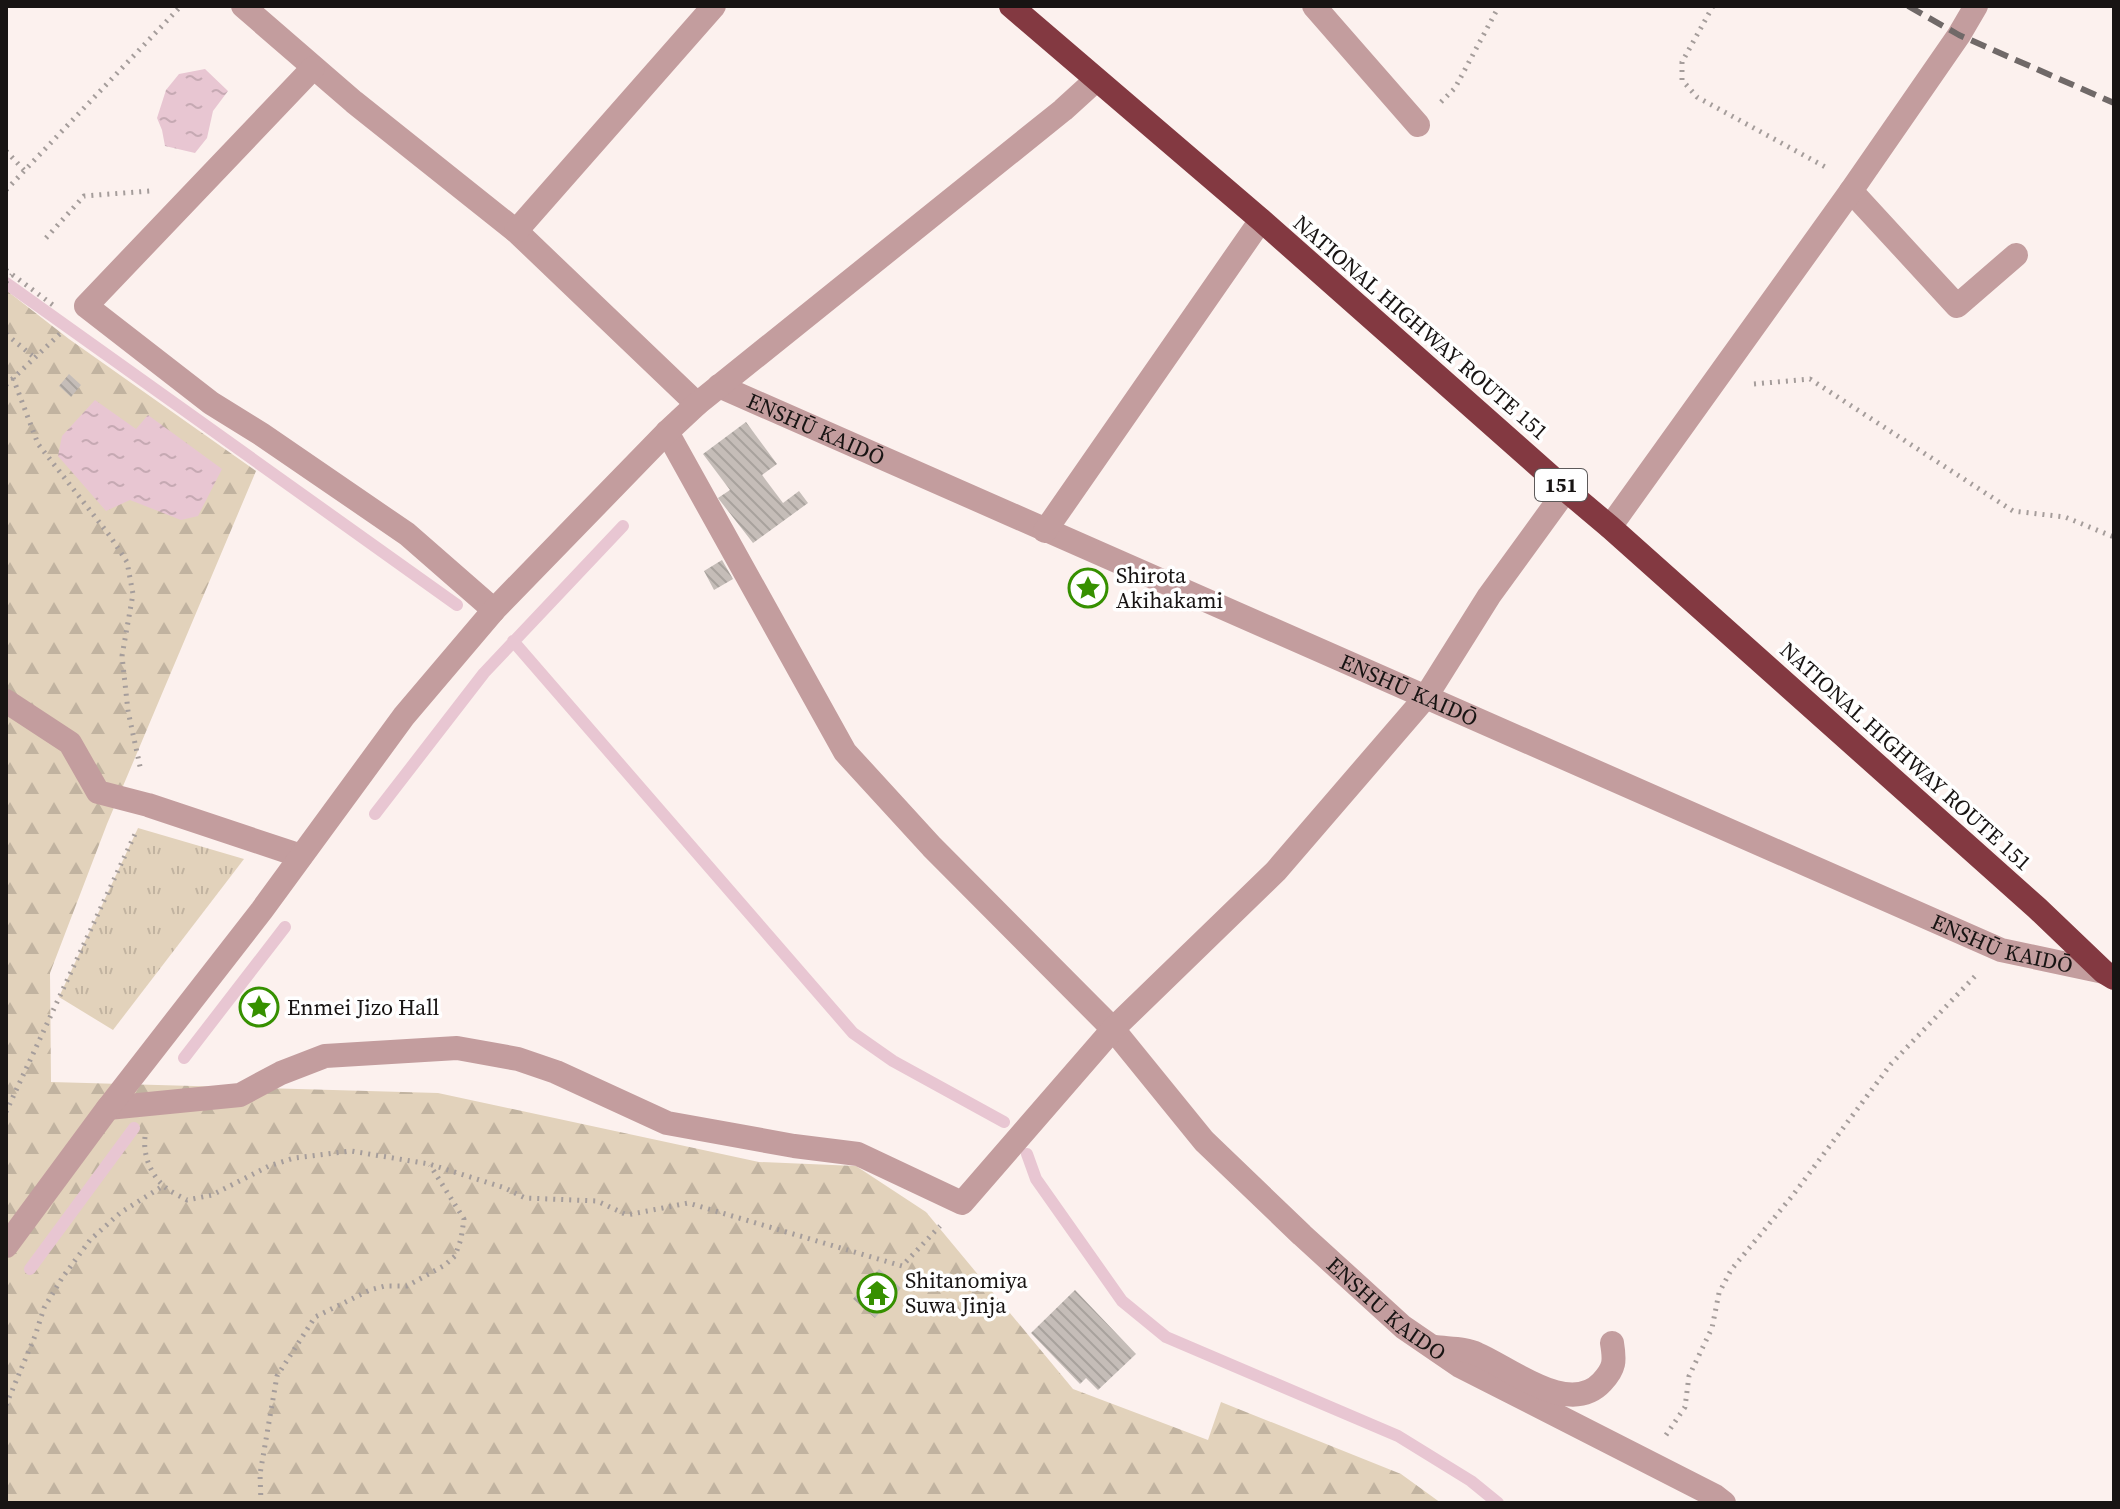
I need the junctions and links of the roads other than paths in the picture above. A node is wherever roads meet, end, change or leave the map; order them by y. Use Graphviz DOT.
graph roads {
  1 [pos="243,6"];
  2 [pos="714,6"];
  3 [pos="1011,6"];
  4 [pos="1314,6"];
  5 [pos="1976,6"];
  6 [pos="313,68"];
  7 [pos="1096,80"];
  8 [pos="1418,125"];
  9 [pos="1851,191"];
  10 [pos="1261,220"];
  11 [pos="516,231"];
  12 [pos="2016,255"];
  13 [pos="719,386"];
  14 [pos="697,404"];
  15 [pos="667,432"];
  16 [pos="1566,490"];
  17 [pos="1610,527"];
  18 [pos="1045,531"];
  19 [pos="494,610"];
  20 [pos="1425,698"];
  21 [pos="6,701"];
  22 [pos="301,856"];
  23 [pos="2109,975"];
  24 [pos="1113,1029"];
  25 [pos="108,1108"];
  26 [pos="6,1246"];
  27 [pos="1612,1343"];
  28 [pos="1432,1347"];
  29 [pos="1724,1503"];
  1 -- 6 [label="street"];
  2 -- 11 [label="street"];
  3 -- 7 [label="highway, NATIONAL HIGHWAY ROUTE 151 / 151"];
  4 -- 8 [label="street"];
  5 -- 9 [label="street"];
  6 -- 11 [label="street"];
  6 -- 19 [label="street"];
  7 -- 10 [label="highway, NATIONAL HIGHWAY ROUTE 151 / 151"];
  7 -- 13 [label="street"];
  9 -- 12 [label="street"];
  9 -- 17 [label="street"];
  10 -- 16 [label="highway, NATIONAL HIGHWAY ROUTE 151 / 151"];
  10 -- 18 [label="street"];
  11 -- 14 [label="street"];
  13 -- 14 [label="street"];
  13 -- 18 [label="street, ENSHŪ KAIDŌ"];
  14 -- 15 [label="street"];
  15 -- 19 [label="street"];
  15 -- 24 [label="street"];
  16 -- 17 [label="highway, NATIONAL HIGHWAY ROUTE 151 / 151"];
  16 -- 20 [label="street"];
  17 -- 23 [label="highway, NATIONAL HIGHWAY ROUTE 151 / 151"];
  18 -- 20 [label="street, ENSHŪ KAIDŌ"];
  19 -- 22 [label="street"];
  20 -- 23 [label="street, ENSHŪ KAIDŌ"];
  20 -- 24 [label="street"];
  21 -- 22 [label="street"];
  22 -- 25 [label="street"];
  24 -- 25 [label="street"];
  24 -- 28 [label="street, ENSHU KAIDO"];
  25 -- 26 [label="street"];
  27 -- 28 [label="street"];
  28 -- 29 [label="street, ENSHU KAIDO"];
}
